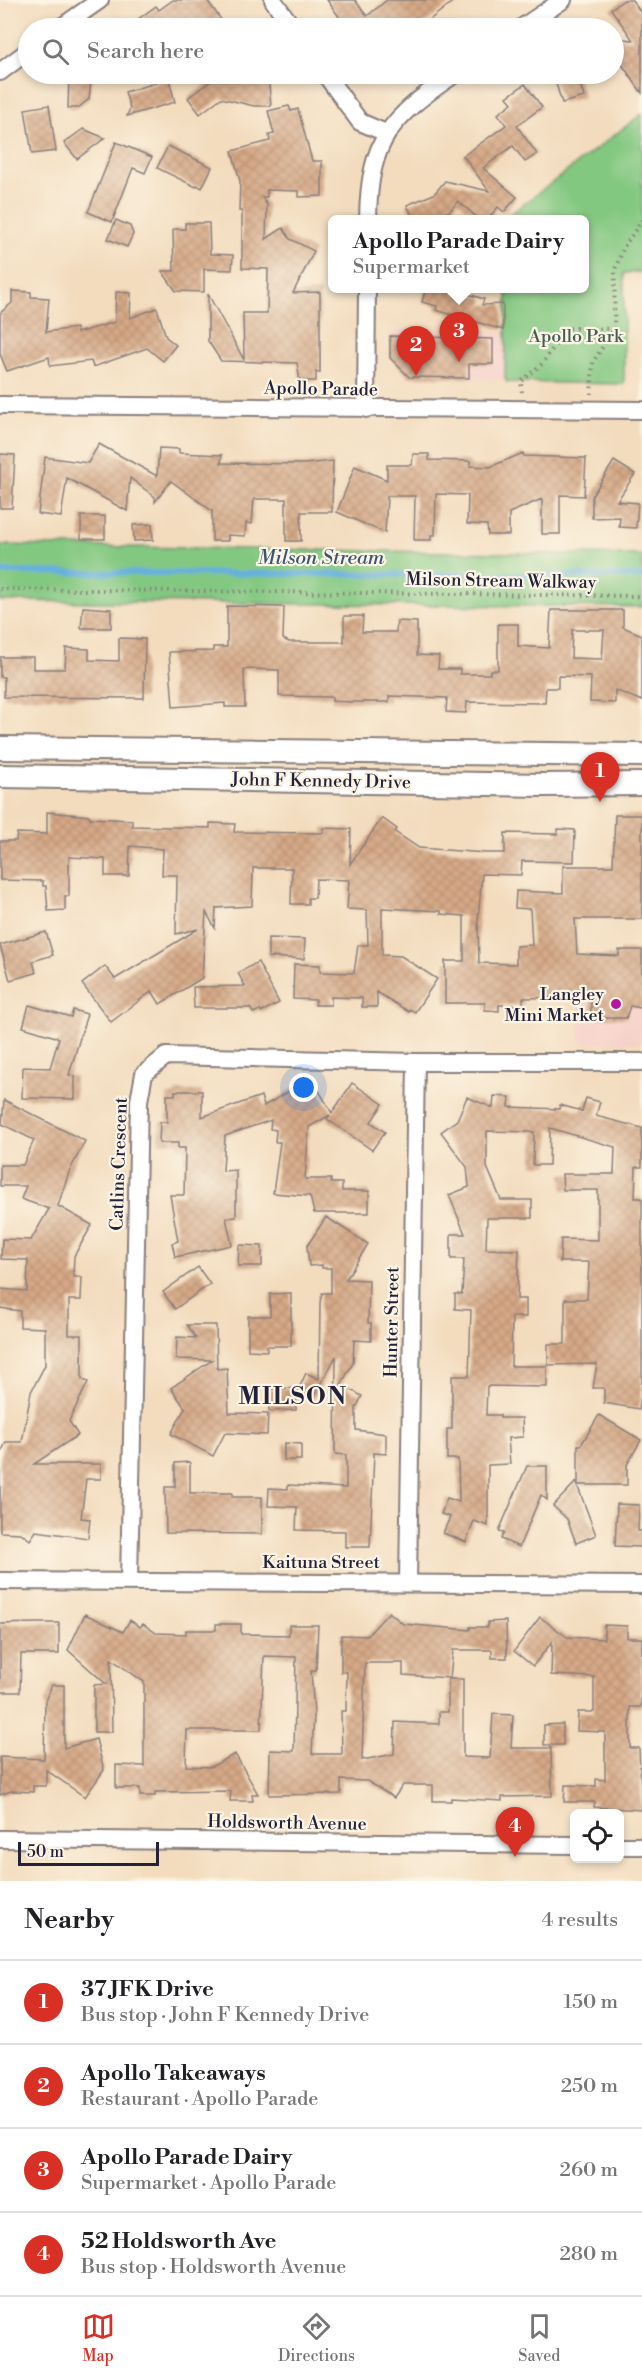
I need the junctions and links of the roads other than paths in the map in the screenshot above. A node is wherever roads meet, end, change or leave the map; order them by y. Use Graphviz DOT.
graph roads {
  1 [pos="100,0"];
  2 [pos="273,0"];
  3 [pos="563,0"];
  4 [pos="74,18"];
  5 [pos="286,18"];
  6 [pos="536,18"];
  7 [pos="18,58"];
  8 [pos="0,72"];
  9 [pos="332,84"];
  10 [pos="441,84"];
  11 [pos="386,133"];
  12 [pos="368,215"];
  13 [pos="367,293"];
  14 [pos="0,405"];
  15 [pos="366,409"];
  16 [pos="642,410"];
  17 [pos="0,748"];
  18 [pos="284,751"];
  19 [pos="642,755"];
  20 [pos="0,776"];
  21 [pos="281,780"];
  22 [pos="642,784"];
  23 [pos="416,1062"];
  24 [pos="642,1062"];
  25 [pos="0,1581"];
  26 [pos="129,1581"];
  27 [pos="408,1582"];
  28 [pos="642,1585"];
  29 [pos="0,1839"];
  30 [pos="570,1845"];
  31 [pos="624,1846"];
  32 [pos="642,1846"];
  1 -- 4 [label="street"];
  2 -- 5 [label="street"];
  3 -- 6 [label="street"];
  7 -- 8 [label="street"];
  9 -- 11 [label="street"];
  10 -- 11 [label="street"];
  11 -- 12 [label="street"];
  13 -- 15 [label="street"];
  14 -- 15 [label="street, Apollo Parade"];
  15 -- 16 [label="street, Apollo Parade"];
  17 -- 18 [label="main road, John F Kennedy Drive"];
  18 -- 19 [label="main road, John F Kennedy Drive"];
  18 -- 21 [label="main road"];
  20 -- 21 [label="main road, John F Kennedy Drive"];
  21 -- 22 [label="main road, John F Kennedy Drive"];
  23 -- 24 [label="street, Catlins Crescent"];
  23 -- 26 [label="street, Catlins Crescent"];
  23 -- 27 [label="street, Hunter Street"];
  25 -- 26 [label="street, Kaituna Street"];
  26 -- 27 [label="street, Kaituna Street"];
  27 -- 28 [label="street, Kaituna Street"];
  29 -- 30 [label="street, Holdsworth Avenue"];
  31 -- 32 [label="street"];
}
